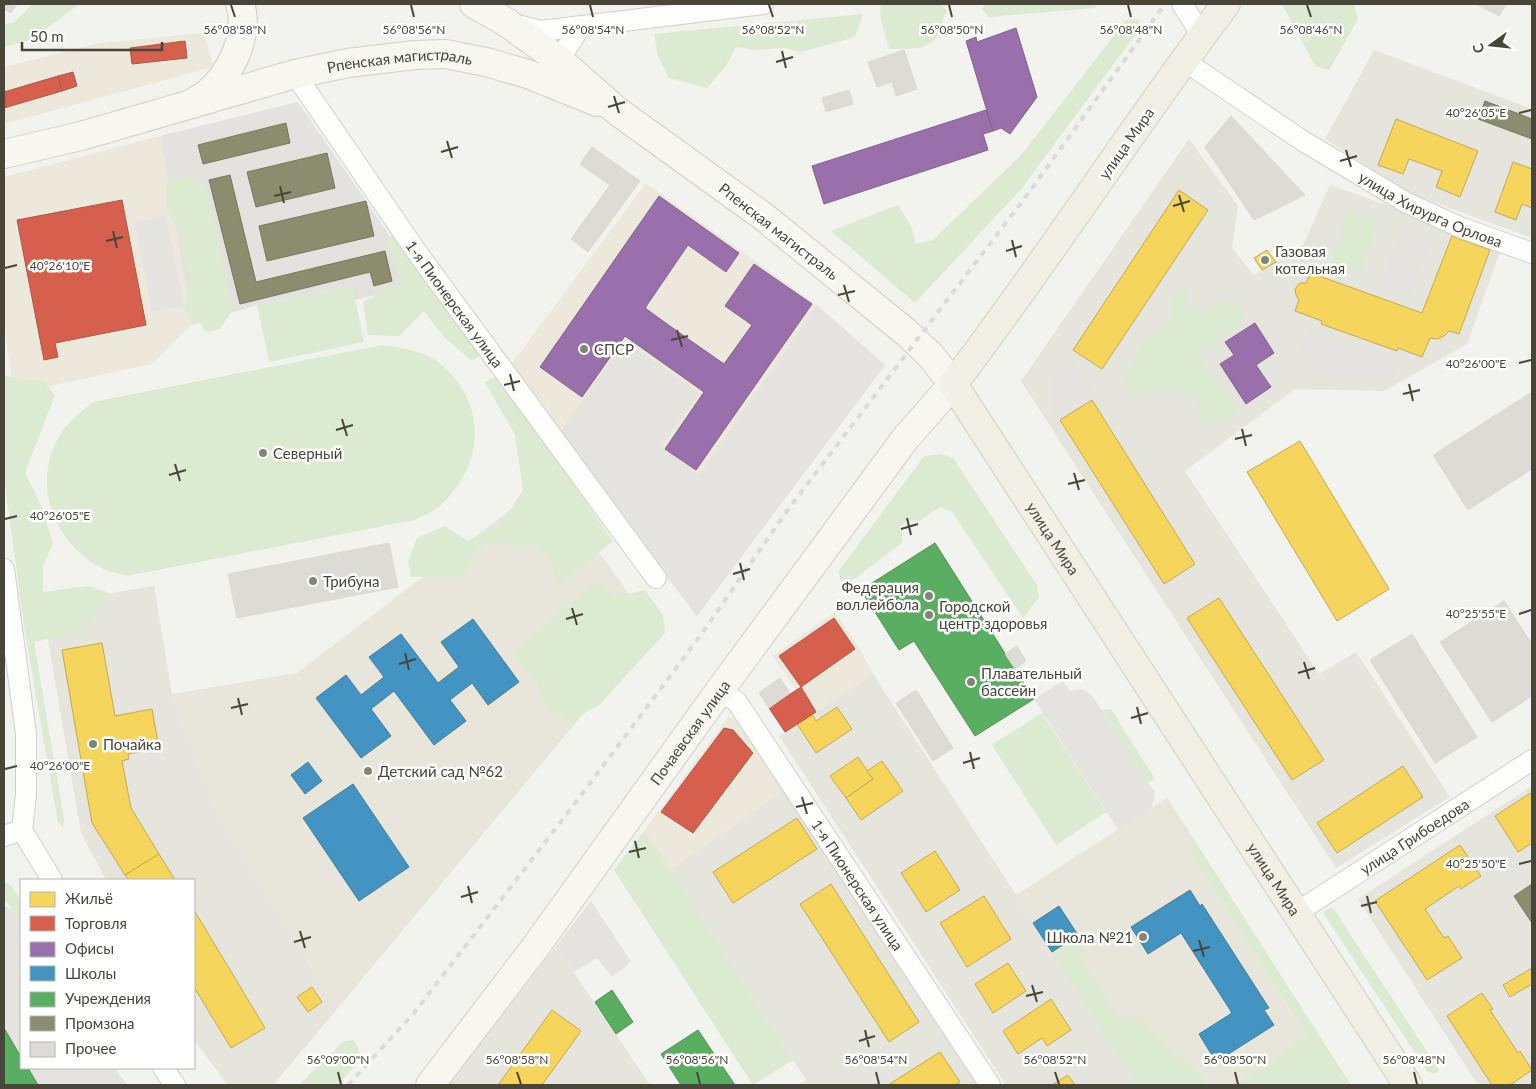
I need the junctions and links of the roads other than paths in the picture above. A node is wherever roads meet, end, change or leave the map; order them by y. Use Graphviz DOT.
graph roads {
  1 [pos="240,4"];
  2 [pos="474,4"];
  3 [pos="762,4"];
  4 [pos="1182,4"];
  5 [pos="1226,4"];
  6 [pos="506,22"];
  7 [pos="581,26"];
  8 [pos="1202,36"];
  9 [pos="559,60"];
  10 [pos="1183,60"];
  11 [pos="295,74"];
  12 [pos="178,109"];
  13 [pos="617,111"];
  14 [pos="4,154"];
  15 [pos="1532,253"];
  16 [pos="954,384"];
  17 [pos="4,569"];
  18 [pos="656,578"];
  19 [pos="720,690"];
  20 [pos="1532,760"];
  21 [pos="13,833"];
  22 [pos="51,879"];
  23 [pos="1296,913"];
  24 [pos="163,1069"];
  25 [pos="175,1085"];
  26 [pos="430,1085"];
  27 [pos="990,1085"];
  28 [pos="1408,1085"];
  1 -- 12 [label="main road, Рпенская магистраль"];
  2 -- 6 [label="main road, Рпенская магистраль"];
  3 -- 7 [label="street"];
  4 -- 8 [label="street"];
  5 -- 8 [label="main road, улица Мира"];
  6 -- 7 [label="street"];
  6 -- 9 [label="main road, Рпенская магистраль"];
  7 -- 9 [label="street"];
  8 -- 10 [label="main road, улица Мира"];
  9 -- 13 [label="main road, Рпенская магистраль"];
  10 -- 15 [label="street, улица Хирурга Орлова"];
  10 -- 16 [label="main road, улица Мира"];
  11 -- 12 [label="main road, Рпенская магистраль"];
  11 -- 13 [label="main road, Рпенская магистраль"];
  11 -- 18 [label="street, 1-я Пионерская улица"];
  12 -- 14 [label="main road, Рпенская магистраль"];
  13 -- 16 [label="main road, Рпенская магистраль"];
  16 -- 19 [label="main road, Почаевская улица"];
  16 -- 23 [label="main road, улица Мира"];
  17 -- 21 [label="street"];
  19 -- 26 [label="main road, Почаевская улица"];
  19 -- 27 [label="street, 1-я Пионерская улица"];
  20 -- 23 [label="street, улица Грибоедова"];
  21 -- 22 [label="street"];
  23 -- 28 [label="main road, улица Мира"];
  24 -- 25 [label="street"];
}
